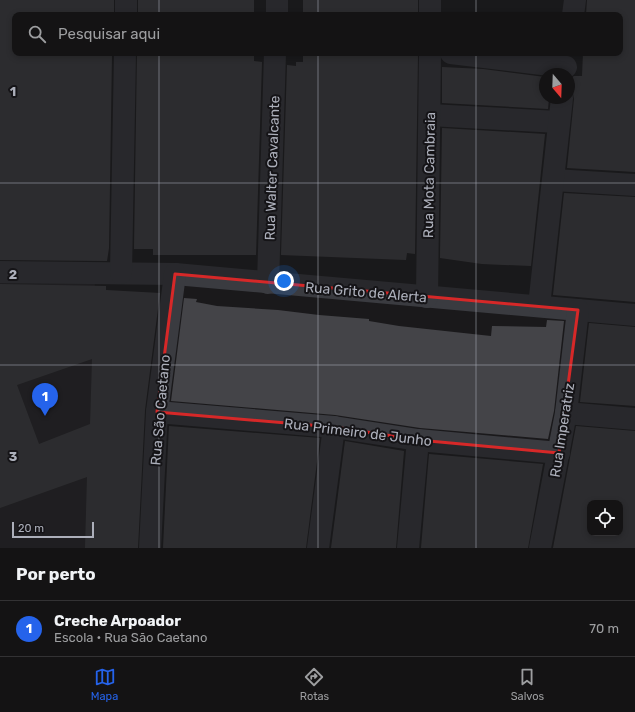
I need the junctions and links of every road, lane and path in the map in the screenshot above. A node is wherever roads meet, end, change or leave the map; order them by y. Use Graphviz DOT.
graph roads {
  1 [pos="126,0"];
  2 [pos="277,0"];
  3 [pos="430,0"];
  4 [pos="575,0"];
  5 [pos="126,12"];
  6 [pos="277,12"];
  7 [pos="430,12"];
  8 [pos="573,12"];
  9 [pos="125,56"];
  10 [pos="275,56"];
  11 [pos="430,56"];
  12 [pos="480,56"];
  13 [pos="566,65"];
  14 [pos="561,104"];
  15 [pos="430,115"];
  16 [pos="558,122"];
  17 [pos="554,180"];
  18 [pos="635,185"];
  19 [pos="0,272"];
  20 [pos="121,273"];
  21 [pos="175,274"];
  22 [pos="268,283"];
  23 [pos="427,297"];
  24 [pos="539,306"];
  25 [pos="578,310"];
  26 [pos="635,315"];
  27 [pos="157,412"];
  28 [pos="566,413"];
  29 [pos="635,419"];
  30 [pos="334,427"];
  31 [pos="418,440"];
  32 [pos="559,453"];
  33 [pos="150,548"];
  34 [pos="318,548"];
  35 [pos="408,548"];
  36 [pos="540,548"];
  1 -- 5 [label="street"];
  2 -- 6 [label="street"];
  3 -- 7 [label="street"];
  4 -- 8 [label="street"];
  9 -- 20 [label="street"];
  10 -- 22 [label="street, Rua Walter Cavalcante"];
  11 -- 15 [label="street, Rua Mota Cambraia"];
  12 -- 13 [label="street"];
  14 -- 16 [label="street"];
  15 -- 16 [label="street"];
  15 -- 23 [label="street, Rua Mota Cambraia"];
  16 -- 17 [label="street"];
  17 -- 18 [label="street"];
  17 -- 24 [label="street"];
  19 -- 20 [label="street, Rua Grito de Alerta"];
  20 -- 21 [label="street, Rua Grito de Alerta"];
  21 -- 22 [label="street, Rua Grito de Alerta"];
  21 -- 27 [label="street, Rua São Caetano"];
  22 -- 23 [label="street, Rua Grito de Alerta"];
  23 -- 24 [label="street, Rua Grito de Alerta"];
  24 -- 25 [label="street, Rua Grito de Alerta"];
  25 -- 26 [label="street, Rua Grito de Alerta"];
  25 -- 28 [label="street, Rua Imperatriz"];
  27 -- 30 [label="street, Rua Primeiro de Junho"];
  27 -- 33 [label="street, Rua São Caetano"];
  28 -- 29 [label="street"];
  28 -- 32 [label="street, Rua Imperatriz"];
  30 -- 31 [label="street, Rua Primeiro de Junho"];
  30 -- 34 [label="street"];
  31 -- 32 [label="street, Rua Primeiro de Junho"];
  31 -- 35 [label="street"];
  32 -- 36 [label="street, Rua Imperatriz"];
}
